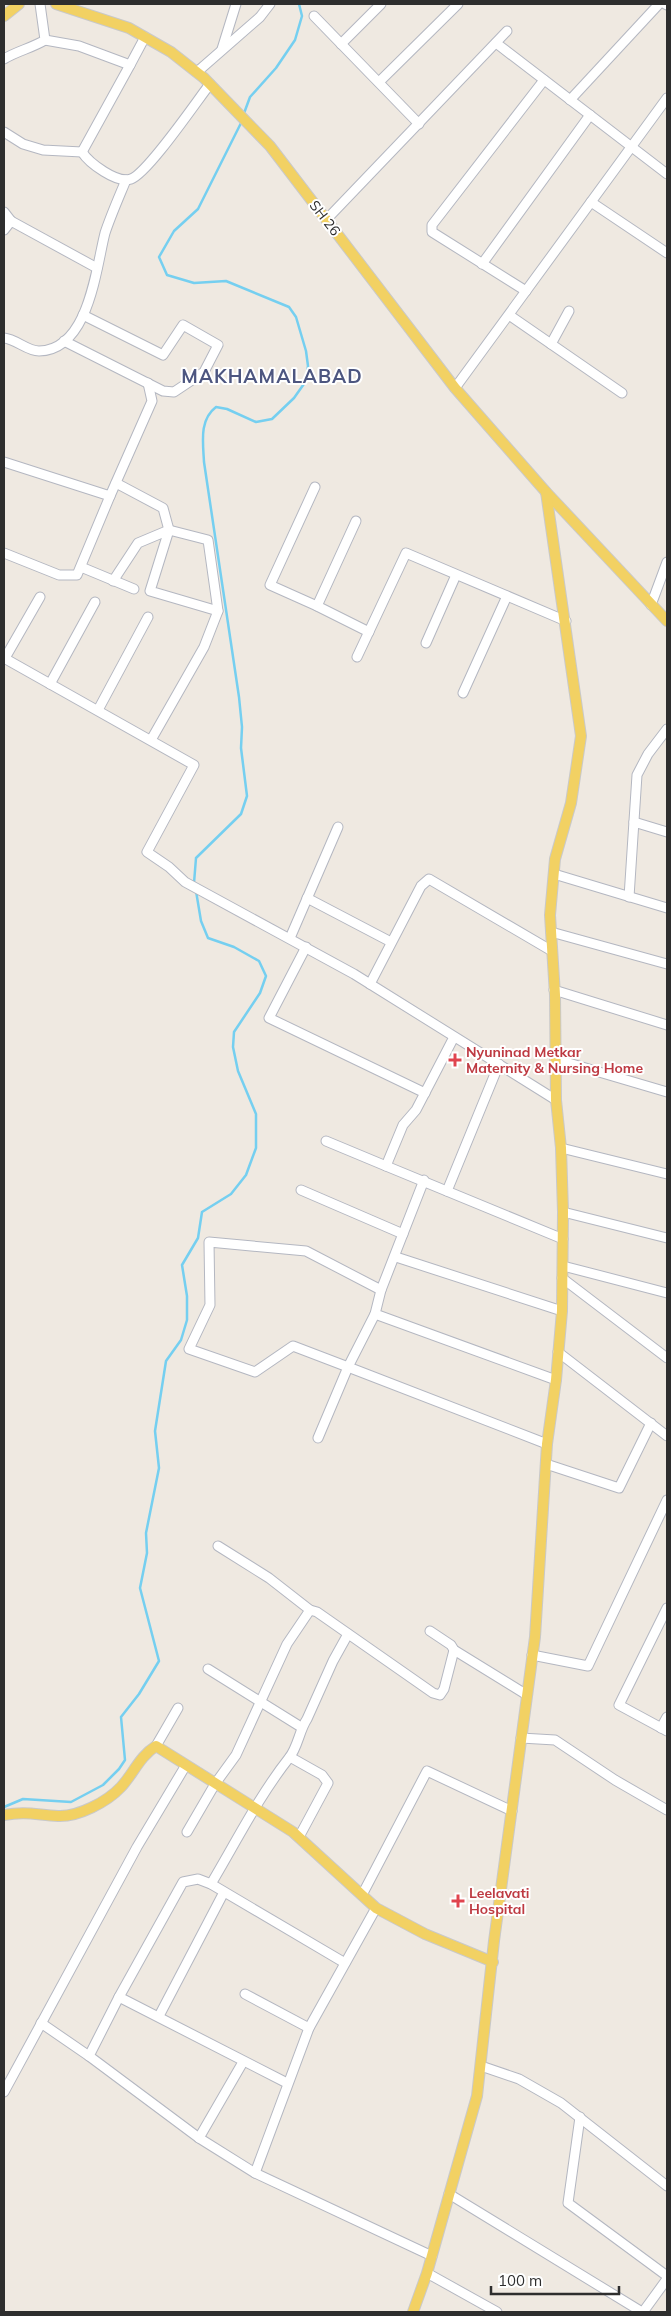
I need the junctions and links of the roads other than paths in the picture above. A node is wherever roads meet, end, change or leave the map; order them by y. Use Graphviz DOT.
graph roads {
  1 [pos="19,4"];
  2 [pos="40,4"];
  3 [pos="56,4"];
  4 [pos="236,4"];
  5 [pos="270,4"];
  6 [pos="382,4"];
  7 [pos="458,4"];
  8 [pos="659,4"];
  9 [pos="4,16"];
  10 [pos="314,16"];
  11 [pos="507,31"];
  12 [pos="145,37"];
  13 [pos="45,40"];
  14 [pos="496,43"];
  15 [pos="341,44"];
  16 [pos="222,50"];
  17 [pos="4,59"];
  18 [pos="130,65"];
  19 [pos="197,72"];
  20 [pos="544,80"];
  21 [pos="379,82"];
  22 [pos="210,84"];
  23 [pos="667,98"];
  24 [pos="570,100"];
  25 [pos="590,115"];
  26 [pos="419,124"];
  27 [pos="4,132"];
  28 [pos="632,146"];
  29 [pos="82,152"];
  30 [pos="667,174"];
  31 [pos="126,180"];
  32 [pos="591,202"];
  33 [pos="4,212"];
  34 [pos="326,220"];
  35 [pos="11,221"];
  36 [pos="4,230"];
  37 [pos="667,253"];
  38 [pos="482,264"];
  39 [pos="98,268"];
  40 [pos="526,291"];
  41 [pos="569,312"];
  42 [pos="83,315"];
  43 [pos="509,315"];
  44 [pos="4,338"];
  45 [pos="64,341"];
  46 [pos="550,344"];
  47 [pos="148,383"];
  48 [pos="456,388"];
  49 [pos="622,393"];
  50 [pos="4,462"];
  51 [pos="116,483"];
  52 [pos="315,487"];
  53 [pos="546,492"];
  54 [pos="110,496"];
  55 [pos="356,521"];
  56 [pos="169,530"];
  57 [pos="4,553"];
  58 [pos="667,562"];
  59 [pos="81,567"];
  60 [pos="456,575"];
  61 [pos="113,581"];
  62 [pos="134,589"];
  63 [pos="508,596"];
  64 [pos="40,597"];
  65 [pos="95,602"];
  66 [pos="651,605"];
  67 [pos="316,606"];
  68 [pos="218,611"];
  69 [pos="148,617"];
  70 [pos="566,621"];
  71 [pos="667,621"];
  72 [pos="368,632"];
  73 [pos="426,644"];
  74 [pos="357,657"];
  75 [pos="4,658"];
  76 [pos="50,684"];
  77 [pos="463,693"];
  78 [pos="98,710"];
  79 [pos="667,729"];
  80 [pos="151,740"];
  81 [pos="634,822"];
  82 [pos="338,827"];
  83 [pos="667,832"];
  84 [pos="554,874"];
  85 [pos="629,897"];
  86 [pos="307,898"];
  87 [pos="667,908"];
  88 [pos="551,932"];
  89 [pos="290,938"];
  90 [pos="391,942"];
  91 [pos="306,947"];
  92 [pos="552,951"];
  93 [pos="667,964"];
  94 [pos="370,984"];
  95 [pos="554,990"];
  96 [pos="667,1026"];
  97 [pos="454,1037"];
  98 [pos="555,1059"];
  99 [pos="499,1064"];
  100 [pos="667,1092"];
  101 [pos="425,1093"];
  102 [pos="556,1100"];
  103 [pos="326,1141"];
  104 [pos="561,1148"];
  105 [pos="386,1166"];
  106 [pos="667,1174"];
  107 [pos="424,1180"];
  108 [pos="301,1190"];
  109 [pos="447,1190"];
  110 [pos="563,1212"];
  111 [pos="402,1234"];
  112 [pos="667,1238"];
  113 [pos="563,1239"];
  114 [pos="396,1257"];
  115 [pos="562,1266"];
  116 [pos="562,1278"];
  117 [pos="381,1290"];
  118 [pos="667,1293"];
  119 [pos="562,1311"];
  120 [pos="375,1314"];
  121 [pos="558,1352"];
  122 [pos="667,1358"];
  123 [pos="348,1367"];
  124 [pos="556,1380"];
  125 [pos="650,1423"];
  126 [pos="667,1436"];
  127 [pos="318,1438"];
  128 [pos="547,1444"];
  129 [pos="546,1464"];
  130 [pos="667,1500"];
  131 [pos="218,1546"];
  132 [pos="667,1608"];
  133 [pos="310,1610"];
  134 [pos="430,1631"];
  135 [pos="348,1634"];
  136 [pos="454,1650"];
  137 [pos="532,1655"];
  138 [pos="208,1669"];
  139 [pos="527,1695"];
  140 [pos="260,1702"];
  141 [pos="178,1708"];
  142 [pos="667,1717"];
  143 [pos="301,1728"];
  144 [pos="664,1730"];
  145 [pos="521,1738"];
  146 [pos="156,1746"];
  147 [pos="290,1757"];
  148 [pos="186,1765"];
  149 [pos="215,1784"];
  150 [pos="256,1809"];
  151 [pos="667,1810"];
  152 [pos="512,1811"];
  153 [pos="4,1814"];
  154 [pos="187,1832"];
  155 [pos="299,1837"];
  156 [pos="212,1884"];
  157 [pos="224,1892"];
  158 [pos="362,1894"];
  159 [pos="376,1908"];
  160 [pos="493,1962"];
  161 [pos="345,1963"];
  162 [pos="245,1994"];
  163 [pos="119,1997"];
  164 [pos="159,2016"];
  165 [pos="41,2023"];
  166 [pos="309,2028"];
  167 [pos="88,2056"];
  168 [pos="243,2062"];
  169 [pos="481,2066"];
  170 [pos="287,2084"];
  171 [pos="4,2092"];
  172 [pos="580,2117"];
  173 [pos="199,2138"];
  174 [pos="255,2173"];
  175 [pos="667,2186"];
  176 [pos="448,2194"];
  177 [pos="432,2256"];
  178 [pos="427,2273"];
  179 [pos="667,2278"];
  180 [pos="413,2312"];
  181 [pos="497,2312"];
  182 [pos="643,2312"];
  1 -- 9 [label="main road"];
  2 -- 13 [label="street"];
  3 -- 12 [label="main road, SH 26"];
  4 -- 16 [label="street"];
  5 -- 16 [label="street"];
  6 -- 15 [label="street"];
  7 -- 21 [label="street"];
  8 -- 24 [label="street"];
  10 -- 15 [label="street"];
  11 -- 14 [label="street"];
  12 -- 18 [label="street"];
  12 -- 19 [label="main road, SH 26"];
  13 -- 17 [label="street"];
  13 -- 18 [label="street"];
  14 -- 20 [label="street"];
  14 -- 26 [label="street"];
  15 -- 21 [label="street"];
  16 -- 19 [label="street"];
  18 -- 29 [label="street"];
  19 -- 22 [label="main road, SH 26"];
  20 -- 24 [label="street"];
  20 -- 38 [label="street"];
  21 -- 26 [label="street"];
  22 -- 31 [label="street"];
  22 -- 34 [label="main road, SH 26"];
  23 -- 28 [label="street"];
  24 -- 25 [label="street"];
  25 -- 28 [label="street"];
  25 -- 38 [label="street"];
  26 -- 34 [label="street"];
  27 -- 29 [label="street"];
  28 -- 30 [label="street"];
  28 -- 32 [label="street"];
  29 -- 31 [label="street"];
  31 -- 39 [label="street"];
  32 -- 37 [label="street"];
  32 -- 40 [label="street"];
  33 -- 35 [label="street"];
  34 -- 48 [label="main road, SH 26"];
  35 -- 36 [label="street"];
  35 -- 39 [label="street"];
  38 -- 40 [label="street"];
  39 -- 42 [label="street"];
  40 -- 43 [label="street"];
  41 -- 46 [label="street"];
  42 -- 45 [label="street"];
  42 -- 47 [label="street"];
  43 -- 46 [label="street"];
  43 -- 48 [label="street"];
  44 -- 45 [label="street"];
  45 -- 47 [label="street"];
  46 -- 49 [label="street"];
  47 -- 51 [label="street"];
  48 -- 53 [label="main road, SH 26"];
  50 -- 54 [label="street"];
  51 -- 54 [label="street"];
  51 -- 56 [label="street"];
  52 -- 67 [label="street"];
  53 -- 66 [label="main road, SH 26"];
  53 -- 70 [label="main road"];
  54 -- 59 [label="street"];
  55 -- 67 [label="street"];
  56 -- 61 [label="street"];
  56 -- 68 [label="street"];
  56 -- 68 [label="street"];
  57 -- 59 [label="street"];
  58 -- 66 [label="street"];
  59 -- 61 [label="street"];
  60 -- 63 [label="street"];
  60 -- 72 [label="street"];
  60 -- 73 [label="street"];
  61 -- 62 [label="street"];
  63 -- 70 [label="street"];
  63 -- 77 [label="street"];
  64 -- 75 [label="street"];
  65 -- 76 [label="street"];
  66 -- 71 [label="main road, SH 26"];
  67 -- 72 [label="street"];
  68 -- 80 [label="street"];
  69 -- 78 [label="street"];
  70 -- 84 [label="main road"];
  72 -- 74 [label="street"];
  75 -- 76 [label="street"];
  76 -- 78 [label="street"];
  78 -- 80 [label="street"];
  79 -- 81 [label="street"];
  80 -- 89 [label="street"];
  81 -- 83 [label="street"];
  81 -- 85 [label="street"];
  82 -- 86 [label="street"];
  84 -- 85 [label="street"];
  84 -- 88 [label="main road"];
  85 -- 87 [label="street"];
  86 -- 89 [label="street"];
  86 -- 90 [label="street"];
  88 -- 92 [label="main road"];
  88 -- 93 [label="street"];
  89 -- 91 [label="street"];
  90 -- 92 [label="street"];
  90 -- 94 [label="street"];
  91 -- 94 [label="street"];
  91 -- 101 [label="street"];
  92 -- 95 [label="main road"];
  94 -- 97 [label="street"];
  95 -- 96 [label="street"];
  95 -- 98 [label="main road"];
  97 -- 99 [label="street"];
  97 -- 101 [label="street"];
  98 -- 100 [label="street"];
  98 -- 102 [label="main road"];
  99 -- 102 [label="street"];
  99 -- 109 [label="street"];
  101 -- 105 [label="street"];
  102 -- 104 [label="main road"];
  103 -- 105 [label="street"];
  104 -- 106 [label="street"];
  104 -- 110 [label="main road"];
  105 -- 107 [label="street"];
  107 -- 109 [label="street"];
  107 -- 111 [label="street"];
  108 -- 111 [label="street"];
  109 -- 113 [label="street"];
  110 -- 112 [label="street"];
  110 -- 113 [label="main road"];
  111 -- 114 [label="street"];
  113 -- 115 [label="main road"];
  114 -- 117 [label="street"];
  114 -- 119 [label="street"];
  115 -- 116 [label="main road"];
  115 -- 118 [label="street"];
  116 -- 119 [label="main road"];
  116 -- 122 [label="street"];
  117 -- 120 [label="street"];
  117 -- 123 [label="street"];
  119 -- 121 [label="main road"];
  120 -- 123 [label="street"];
  120 -- 124 [label="street"];
  121 -- 124 [label="main road"];
  121 -- 125 [label="street"];
  123 -- 127 [label="street"];
  123 -- 128 [label="street"];
  124 -- 128 [label="main road"];
  125 -- 126 [label="street"];
  125 -- 129 [label="street"];
  128 -- 129 [label="main road"];
  129 -- 137 [label="main road"];
  130 -- 137 [label="street"];
  131 -- 133 [label="street"];
  132 -- 144 [label="street"];
  133 -- 135 [label="street"];
  133 -- 140 [label="street"];
  134 -- 136 [label="street"];
  135 -- 136 [label="street"];
  135 -- 143 [label="street"];
  136 -- 139 [label="street"];
  137 -- 139 [label="main road"];
  138 -- 140 [label="street"];
  139 -- 145 [label="main road"];
  140 -- 143 [label="street"];
  140 -- 149 [label="street"];
  141 -- 146 [label="street"];
  142 -- 144 [label="street"];
  143 -- 147 [label="street"];
  145 -- 151 [label="street"];
  145 -- 152 [label="main road"];
  146 -- 148 [label="main road"];
  146 -- 153 [label="main road"];
  147 -- 150 [label="street"];
  147 -- 155 [label="street"];
  148 -- 149 [label="main road"];
  148 -- 165 [label="street"];
  149 -- 150 [label="main road"];
  149 -- 154 [label="street"];
  150 -- 155 [label="main road"];
  150 -- 156 [label="street"];
  152 -- 158 [label="street"];
  152 -- 160 [label="main road"];
  155 -- 158 [label="main road"];
  156 -- 157 [label="street"];
  156 -- 163 [label="street"];
  157 -- 161 [label="street"];
  157 -- 164 [label="street"];
  158 -- 159 [label="main road"];
  159 -- 160 [label="main road"];
  159 -- 161 [label="street"];
  160 -- 169 [label="main road"];
  161 -- 166 [label="street"];
  162 -- 166 [label="street"];
  163 -- 164 [label="street"];
  163 -- 167 [label="street"];
  164 -- 168 [label="street"];
  165 -- 167 [label="street"];
  165 -- 171 [label="street"];
  166 -- 170 [label="street"];
  167 -- 173 [label="street"];
  168 -- 170 [label="street"];
  168 -- 173 [label="street"];
  169 -- 172 [label="street"];
  169 -- 176 [label="main road"];
  170 -- 174 [label="street"];
  172 -- 175 [label="street"];
  172 -- 179 [label="street"];
  173 -- 174 [label="street"];
  174 -- 177 [label="street"];
  176 -- 177 [label="main road"];
  176 -- 182 [label="street"];
  177 -- 178 [label="main road"];
  178 -- 180 [label="main road"];
  178 -- 181 [label="street"];
  179 -- 182 [label="street"];
}
